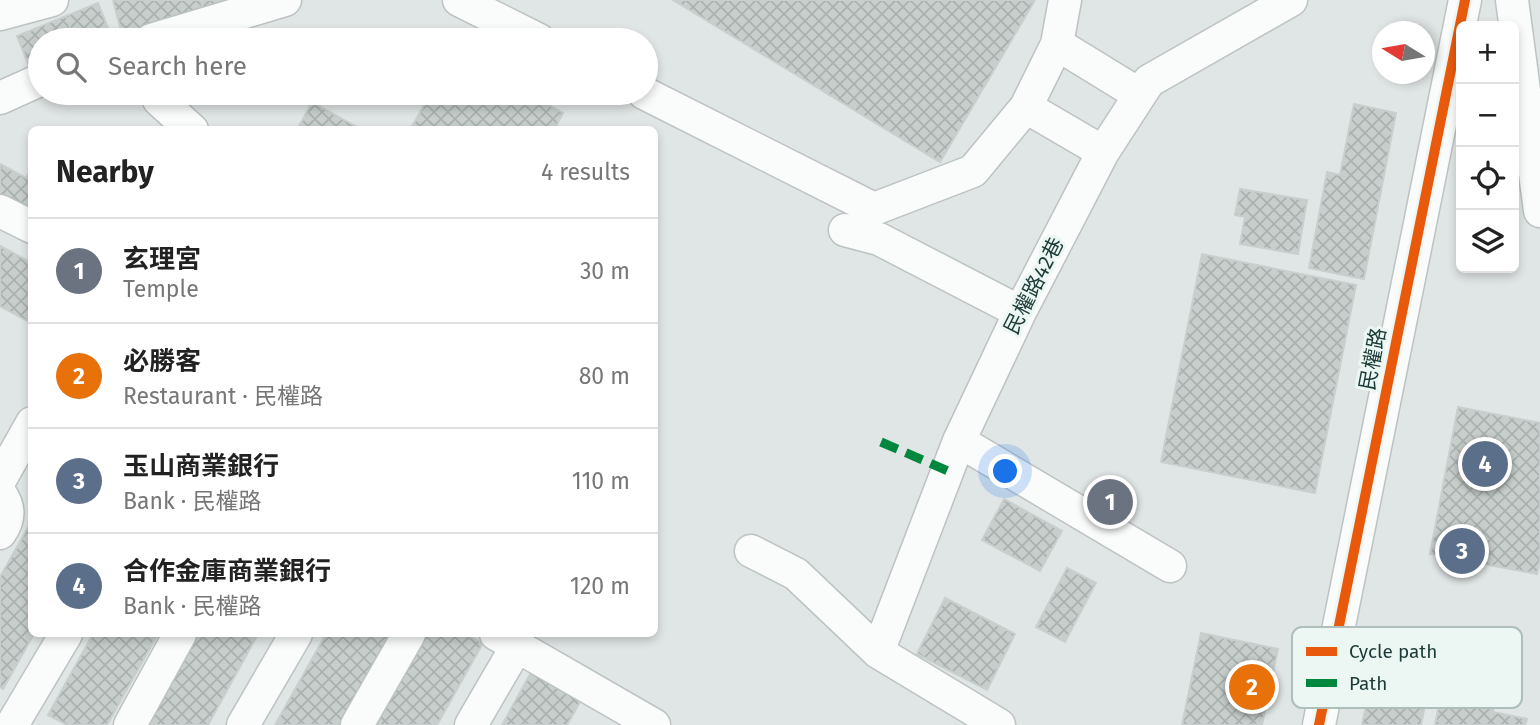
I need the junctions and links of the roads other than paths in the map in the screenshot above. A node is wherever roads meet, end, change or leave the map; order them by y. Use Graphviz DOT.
graph roads {
  1 [pos="52,0"];
  2 [pos="285,0"];
  3 [pos="459,0"];
  4 [pos="1065,0"];
  5 [pos="1291,0"];
  6 [pos="1465,0"];
  7 [pos="1512,0"];
  8 [pos="0,14"];
  9 [pos="191,28"];
  10 [pos="515,28"];
  11 [pos="1057,44"];
  12 [pos="28,86"];
  13 [pos="1140,95"];
  14 [pos="0,99"];
  15 [pos="658,100"];
  16 [pos="164,105"];
  17 [pos="1026,107"];
  18 [pos="187,126"];
  19 [pos="1103,152"];
  20 [pos="817,157"];
  21 [pos="893,200"];
  22 [pos="0,211"];
  23 [pos="1540,211"];
  24 [pos="28,226"];
  25 [pos="845,230"];
  26 [pos="1020,312"];
  27 [pos="28,431"];
  28 [pos="959,441"];
  29 [pos="0,480"];
  30 [pos="0,493"];
  31 [pos="0,533"];
  32 [pos="751,551"];
  33 [pos="1170,566"];
  34 [pos="1339,627"];
  35 [pos="64,637"];
  36 [pos="178,637"];
  37 [pos="294,637"];
  38 [pos="406,637"];
  39 [pos="506,640"];
  40 [pos="878,652"];
  41 [pos="18,716"];
  42 [pos="130,725"];
  43 [pos="243,725"];
  44 [pos="358,725"];
  45 [pos="471,725"];
  46 [pos="654,725"];
  47 [pos="999,725"];
  1 -- 8 [label="street"];
  2 -- 9 [label="street"];
  3 -- 10 [label="street"];
  4 -- 11 [label="street"];
  5 -- 13 [label="street, 民權路42巷"];
  6 -- 34 [label="street, 民權路"];
  7 -- 23 [label="street"];
  11 -- 13 [label="street"];
  11 -- 17 [label="street"];
  12 -- 14 [label="street"];
  13 -- 19 [label="street, 民權路42巷"];
  15 -- 21 [label="street"];
  16 -- 18 [label="street"];
  17 -- 19 [label="street"];
  17 -- 21 [label="street"];
  19 -- 26 [label="street, 民權路42巷"];
  20 -- 21 [label="street"];
  22 -- 24 [label="street"];
  25 -- 26 [label="street"];
  26 -- 28 [label="street, 民權路42巷"];
  27 -- 29 [label="street"];
  28 -- 33 [label="street"];
  28 -- 40 [label="street, 民權路42巷"];
  30 -- 31 [label="street"];
  32 -- 40 [label="street"];
  35 -- 41 [label="street"];
  36 -- 42 [label="street"];
  37 -- 43 [label="street"];
  38 -- 44 [label="street"];
  39 -- 45 [label="street"];
  39 -- 46 [label="street"];
  40 -- 47 [label="street"];
}
